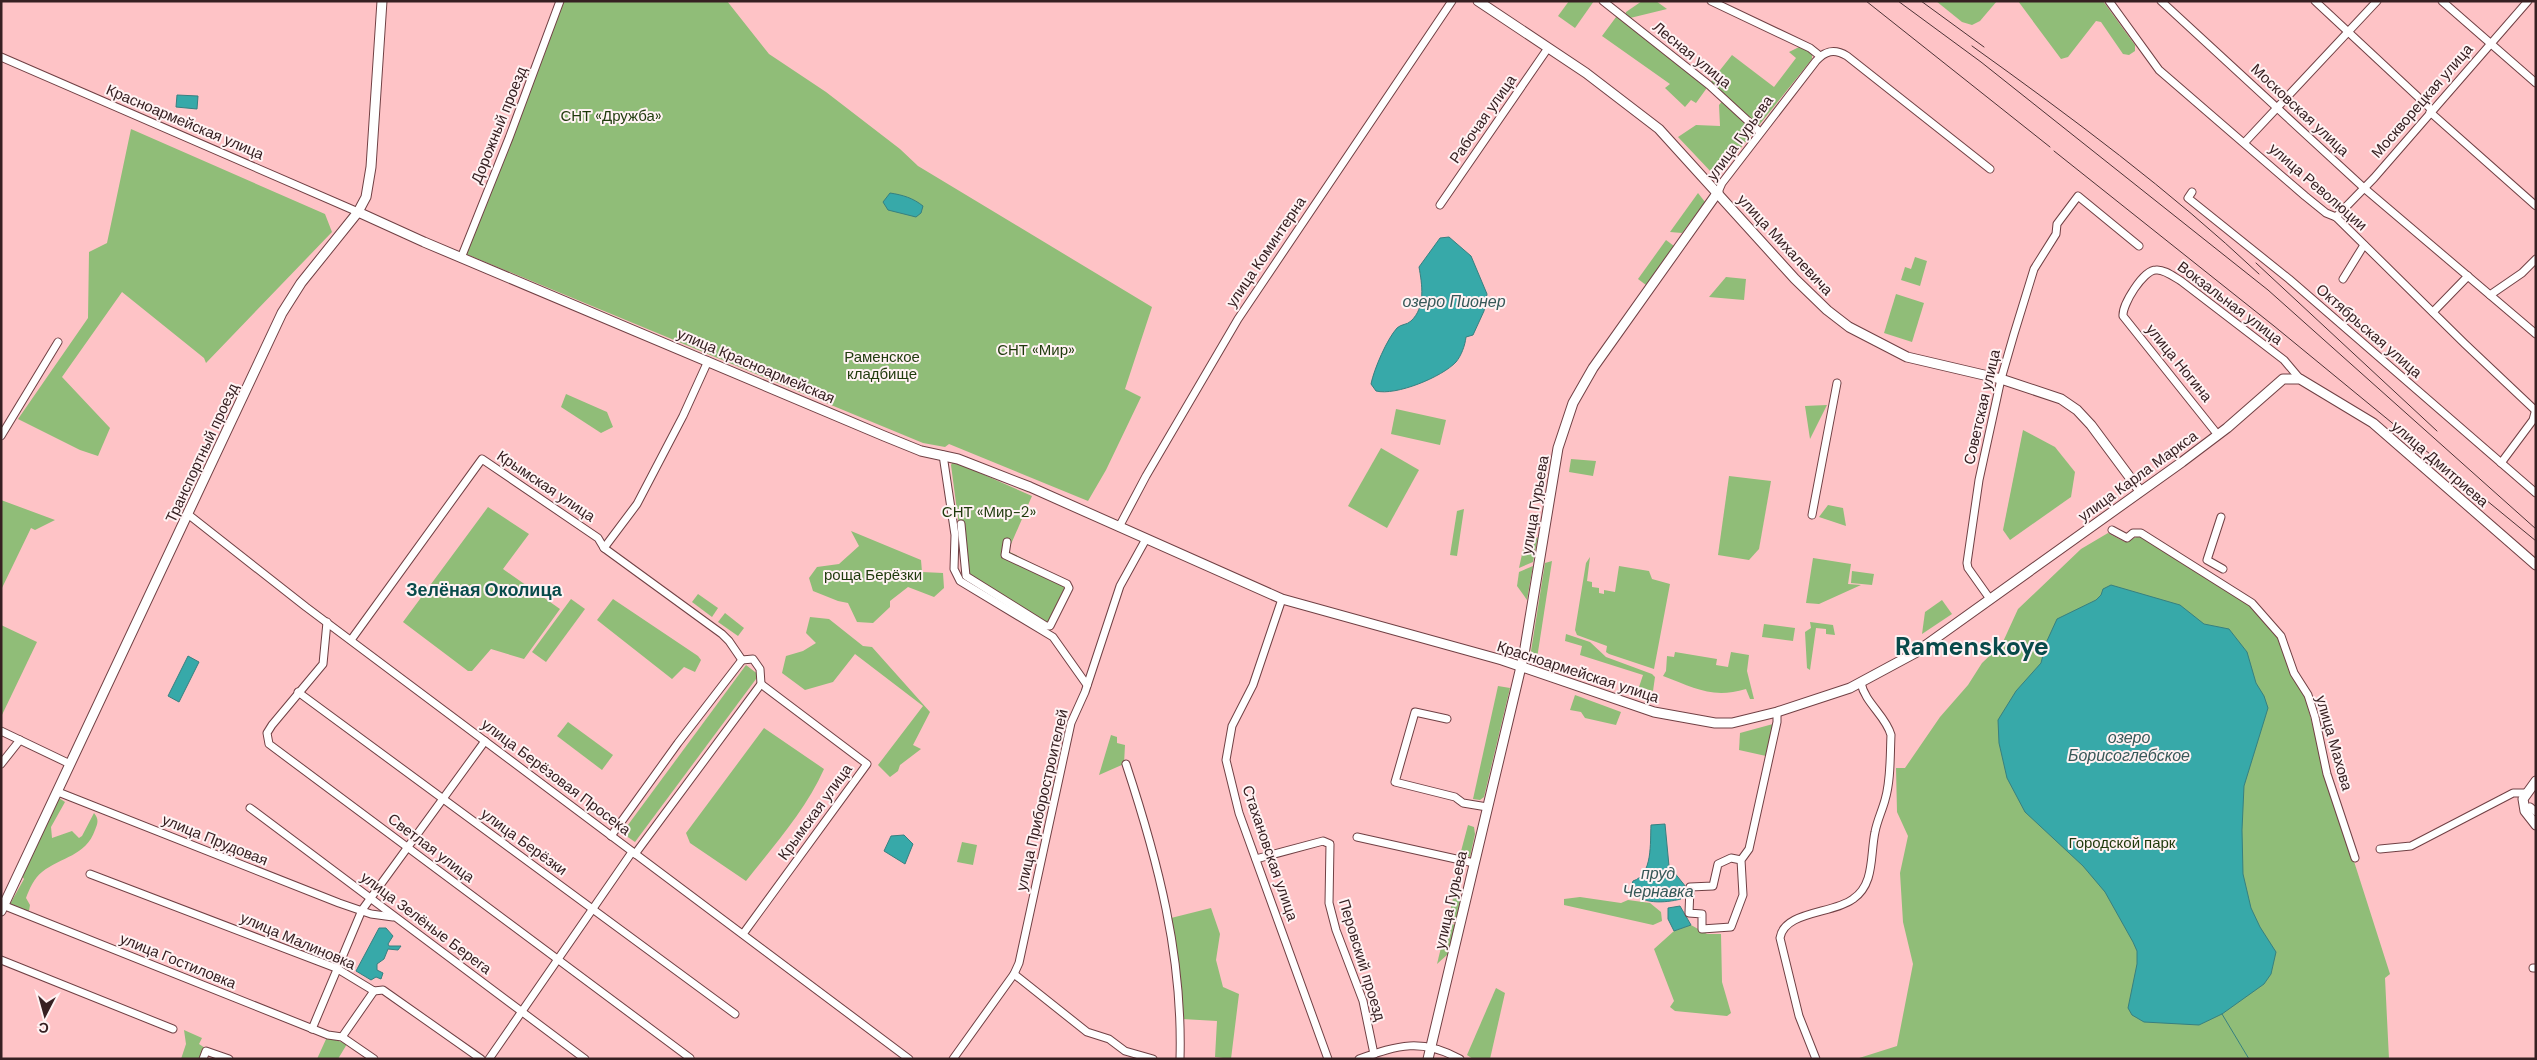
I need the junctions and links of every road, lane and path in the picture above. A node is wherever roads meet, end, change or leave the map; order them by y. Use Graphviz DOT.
graph roads {
  1 [pos="382,1"];
  2 [pos="560,1"];
  3 [pos="1452,1"];
  4 [pos="1478,1"];
  5 [pos="1603,1"];
  6 [pos="1711,1"];
  7 [pos="2109,1"];
  8 [pos="2161,1"];
  9 [pos="2315,1"];
  10 [pos="2377,1"];
  11 [pos="2442,1"];
  12 [pos="2528,1"];
  13 [pos="2348,32"];
  14 [pos="2490,44"];
  15 [pos="1548,48"];
  16 [pos="1820,56"];
  17 [pos="1,57"];
  18 [pos="2536,83"];
  19 [pos="2277,107"];
  20 [pos="2431,111"];
  21 [pos="1760,132"];
  22 [pos="2245,142"];
  23 [pos="1990,168"];
  24 [pos="2364,188"];
  25 [pos="1718,192"];
  26 [pos="2192,192"];
  27 [pos="1440,205"];
  28 [pos="2536,206"];
  29 [pos="358,212"];
  30 [pos="2336,217"];
  31 [pos="2364,245"];
  32 [pos="2139,246"];
  33 [pos="461,258"];
  34 [pos="2536,258"];
  35 [pos="2468,276"];
  36 [pos="2343,279"];
  37 [pos="2490,295"];
  38 [pos="2125,308"];
  39 [pos="2433,312"];
  40 [pos="2536,334"];
  41 [pos="58,342"];
  42 [pos="708,361"];
  43 [pos="2300,378"];
  44 [pos="2001,379"];
  45 [pos="1837,383"];
  46 [pos="2536,410"];
  47 [pos="2218,435"];
  48 [pos="1,436"];
  49 [pos="943,455"];
  50 [pos="2501,464"];
  51 [pos="2140,491"];
  52 [pos="2536,493"];
  53 [pos="188,515"];
  54 [pos="1812,515"];
  55 [pos="2222,517"];
  56 [pos="962,524"];
  57 [pos="1119,527"];
  58 [pos="2112,530"];
  59 [pos="1146,539"];
  60 [pos="1007,542"];
  61 [pos="604,548"];
  62 [pos="2536,565"];
  63 [pos="2223,569"];
  64 [pos="1282,599"];
  65 [pos="1990,599"];
  66 [pos="327,622"];
  67 [pos="351,640"];
  68 [pos="742,660"];
  69 [pos="1521,666"];
  70 [pos="1861,683"];
  71 [pos="761,684"];
  72 [pos="1086,685"];
  73 [pos="298,692"];
  74 [pos="1777,712"];
  75 [pos="1447,718"];
  76 [pos="1,731"];
  77 [pos="20,740"];
  78 [pos="486,741"];
  79 [pos="1,764"];
  80 [pos="70,764"];
  81 [pos="1126,764"];
  82 [pos="2536,781"];
  83 [pos="58,792"];
  84 [pos="2525,793"];
  85 [pos="444,800"];
  86 [pos="1488,807"];
  87 [pos="250,808"];
  88 [pos="2536,825"];
  89 [pos="611,836"];
  90 [pos="1357,837"];
  91 [pos="409,848"];
  92 [pos="2380,849"];
  93 [pos="634,853"];
  94 [pos="2355,858"];
  95 [pos="1256,859"];
  96 [pos="1741,860"];
  97 [pos="1474,863"];
  98 [pos="90,874"];
  99 [pos="370,899"];
  100 [pos="3,907"];
  101 [pos="592,907"];
  102 [pos="362,910"];
  103 [pos="393,917"];
  104 [pos="744,934"];
  105 [pos="558,959"];
  106 [pos="1,960"];
  107 [pos="336,968"];
  108 [pos="1014,974"];
  109 [pos="374,991"];
  110 [pos="522,1012"];
  111 [pos="735,1014"];
  112 [pos="173,1029"];
  113 [pos="312,1029"];
  114 [pos="342,1037"];
  115 [pos="1431,1046"];
  116 [pos="1374,1054"];
  117 [pos="690,1058"];
  118 [pos="1456,1058"];
  119 [pos="203,1059"];
  120 [pos="229,1059"];
  121 [pos="374,1059"];
  122 [pos="481,1059"];
  123 [pos="489,1059"];
  124 [pos="585,1059"];
  125 [pos="909,1059"];
  126 [pos="953,1059"];
  127 [pos="1153,1059"];
  128 [pos="1180,1059"];
  129 [pos="1328,1059"];
  130 [pos="1360,1059"];
  131 [pos="1428,1059"];
  132 [pos="1816,1059"];
  1 -- 29 [label="main road, Транспортный проезд"];
  2 -- 33 [label="street, Дорожный проезд"];
  3 -- 57 [label="street, улица Коминтерна"];
  4 -- 15 [label="main road, улица Михалевича"];
  5 -- 21 [label="street, Лесная улица"];
  6 -- 16 [label="street"];
  7 -- 22 [label="street, улица Революции"];
  8 -- 19 [label="street, Московская улица"];
  9 -- 13 [label="street"];
  10 -- 13 [label="street"];
  11 -- 14 [label="street"];
  12 -- 14 [label="street, Москворецкая улица"];
  13 -- 19 [label="street"];
  13 -- 20 [label="street"];
  14 -- 18 [label="street"];
  14 -- 20 [label="street, Москворецкая улица"];
  15 -- 25 [label="main road, улица Михалевича"];
  15 -- 27 [label="street, Рабочая улица"];
  16 -- 21 [label="street, улица Гурьева"];
  16 -- 23 [label="street"];
  17 -- 29 [label="street, Красноармейская улица"];
  19 -- 22 [label="street"];
  19 -- 24 [label="street, Московская улица"];
  20 -- 24 [label="street, Москворецкая улица"];
  20 -- 28 [label="street"];
  21 -- 25 [label="street, улица Гурьева"];
  22 -- 30 [label="street, улица Революции"];
  24 -- 30 [label="street, Москворецкая улица"];
  24 -- 35 [label="street, Московская улица"];
  25 -- 44 [label="main road, улица Михалевича"];
  25 -- 69 [label="main road, улица Гурьева"];
  26 -- 50 [label="street, Октябрьская улица"];
  29 -- 33 [label="main road, улица Красноармейская"];
  29 -- 53 [label="main road, Транспортный проезд"];
  30 -- 31 [label="street, улица Революции"];
  31 -- 36 [label="street"];
  31 -- 39 [label="street, улица Революции"];
  32 -- 44 [label="street, Советская улица"];
  33 -- 42 [label="main road, улица Красноармейская"];
  34 -- 37 [label="street"];
  35 -- 37 [label="street, Московская улица"];
  35 -- 39 [label="street"];
  37 -- 40 [label="street, Московская улица"];
  38 -- 43 [label="street, Вокзальная улица"];
  38 -- 47 [label="street, улица Ногина"];
  39 -- 46 [label="street, улица Революции"];
  41 -- 48 [label="street"];
  42 -- 49 [label="main road, улица Красноармейская"];
  42 -- 61 [label="street"];
  43 -- 47 [label="main road, улица Карла Маркса"];
  43 -- 62 [label="main road, улица Дмитриева"];
  44 -- 51 [label="main road, улица Михалевича"];
  44 -- 65 [label="street, Советская улица"];
  45 -- 54 [label="street"];
  46 -- 50 [label="street"];
  47 -- 51 [label="main road, улица Карла Маркса"];
  49 -- 57 [label="main road, улица Красноармейская"];
  49 -- 72 [label="street"];
  50 -- 52 [label="street, Октябрьская улица"];
  51 -- 65 [label="main road, улица Карла Маркса"];
  53 -- 66 [label="street, улица Берёзовая Просека"];
  53 -- 80 [label="main road, Транспортный проезд"];
  55 -- 63 [label="street"];
  56 -- 60 [label="street"];
  57 -- 59 [label="main road, улица Красноармейская"];
  58 -- 94 [label="street, улица Махова"];
  59 -- 64 [label="main road, Красноармейская улица"];
  59 -- 72 [label="street, улица Приборостроителей"];
  61 -- 67 [label="street, Крымская улица"];
  61 -- 68 [label="street, Крымская улица"];
  64 -- 69 [label="main road, Красноармейская улица"];
  64 -- 95 [label="street, Стахановская улица"];
  65 -- 70 [label="main road, Красноармейская улица"];
  66 -- 67 [label="street, улица Берёзовая Просека"];
  66 -- 73 [label="street, Светлая улица"];
  67 -- 78 [label="street, улица Берёзовая Просека"];
  68 -- 71 [label="street"];
  68 -- 89 [label="street"];
  69 -- 74 [label="main road, Красноармейская улица"];
  69 -- 86 [label="main road, улица Гурьева"];
  70 -- 74 [label="main road, Красноармейская улица"];
  70 -- 132 [label="street"];
  71 -- 93 [label="street"];
  71 -- 104 [label="street, Крымская улица"];
  72 -- 108 [label="street, улица Приборостроителей"];
  73 -- 85 [label="street, улица Берёзки"];
  73 -- 91 [label="street, Светлая улица"];
  74 -- 96 [label="street"];
  75 -- 86 [label="street"];
  76 -- 77 [label="street"];
  77 -- 79 [label="street"];
  77 -- 80 [label="street"];
  78 -- 85 [label="street"];
  78 -- 89 [label="street, улица Берёзовая Просека"];
  80 -- 83 [label="main road, Транспортный проезд"];
  81 -- 128 [label="street"];
  82 -- 84 [label="main road"];
  83 -- 100 [label="main road, Транспортный проезд"];
  83 -- 102 [label="street, улица Прудовая"];
  84 -- 88 [label="main road"];
  84 -- 92 [label="street"];
  85 -- 91 [label="street"];
  85 -- 101 [label="street, улица Берёзки"];
  86 -- 97 [label="main road, улица Гурьева"];
  87 -- 99 [label="street, улица Зелёные Берега"];
  89 -- 93 [label="street, улица Берёзовая Просека"];
  90 -- 97 [label="street"];
  91 -- 99 [label="street"];
  91 -- 105 [label="street, Светлая улица"];
  93 -- 101 [label="street"];
  93 -- 104 [label="street, улица Берёзовая Просека"];
  95 -- 116 [label="street, Перовский проезд"];
  95 -- 129 [label="street, Стахановская улица"];
  96 -- 96 [label="street"];
  97 -- 115 [label="main road, улица Гурьева"];
  98 -- 107 [label="street, улица Малиновка"];
  99 -- 102 [label="street"];
  99 -- 103 [label="street, улица Зелёные Берега"];
  100 -- 113 [label="street, улица Гостиловка"];
  101 -- 105 [label="street"];
  101 -- 111 [label="street, улица Берёзки"];
  102 -- 103 [label="street, улица Прудовая"];
  102 -- 107 [label="street"];
  103 -- 110 [label="street, улица Зелёные Берега"];
  104 -- 125 [label="street, улица Берёзовая Просека"];
  105 -- 110 [label="street"];
  105 -- 117 [label="street, Светлая улица"];
  106 -- 112 [label="street"];
  107 -- 109 [label="street, улица Малиновка"];
  107 -- 113 [label="street"];
  108 -- 126 [label="street, улица Приборостроителей"];
  108 -- 127 [label="street"];
  109 -- 114 [label="street"];
  109 -- 122 [label="street, улица Малиновка"];
  110 -- 123 [label="street"];
  110 -- 124 [label="street, улица Зелёные Берега"];
  113 -- 114 [label="street, улица Гостиловка"];
  114 -- 121 [label="street, улица Гостиловка"];
  115 -- 116 [label="street"];
  115 -- 118 [label="street"];
  115 -- 131 [label="main road, улица Гурьева"];
  116 -- 130 [label="street"];
  119 -- 120 [label="street"];
}
